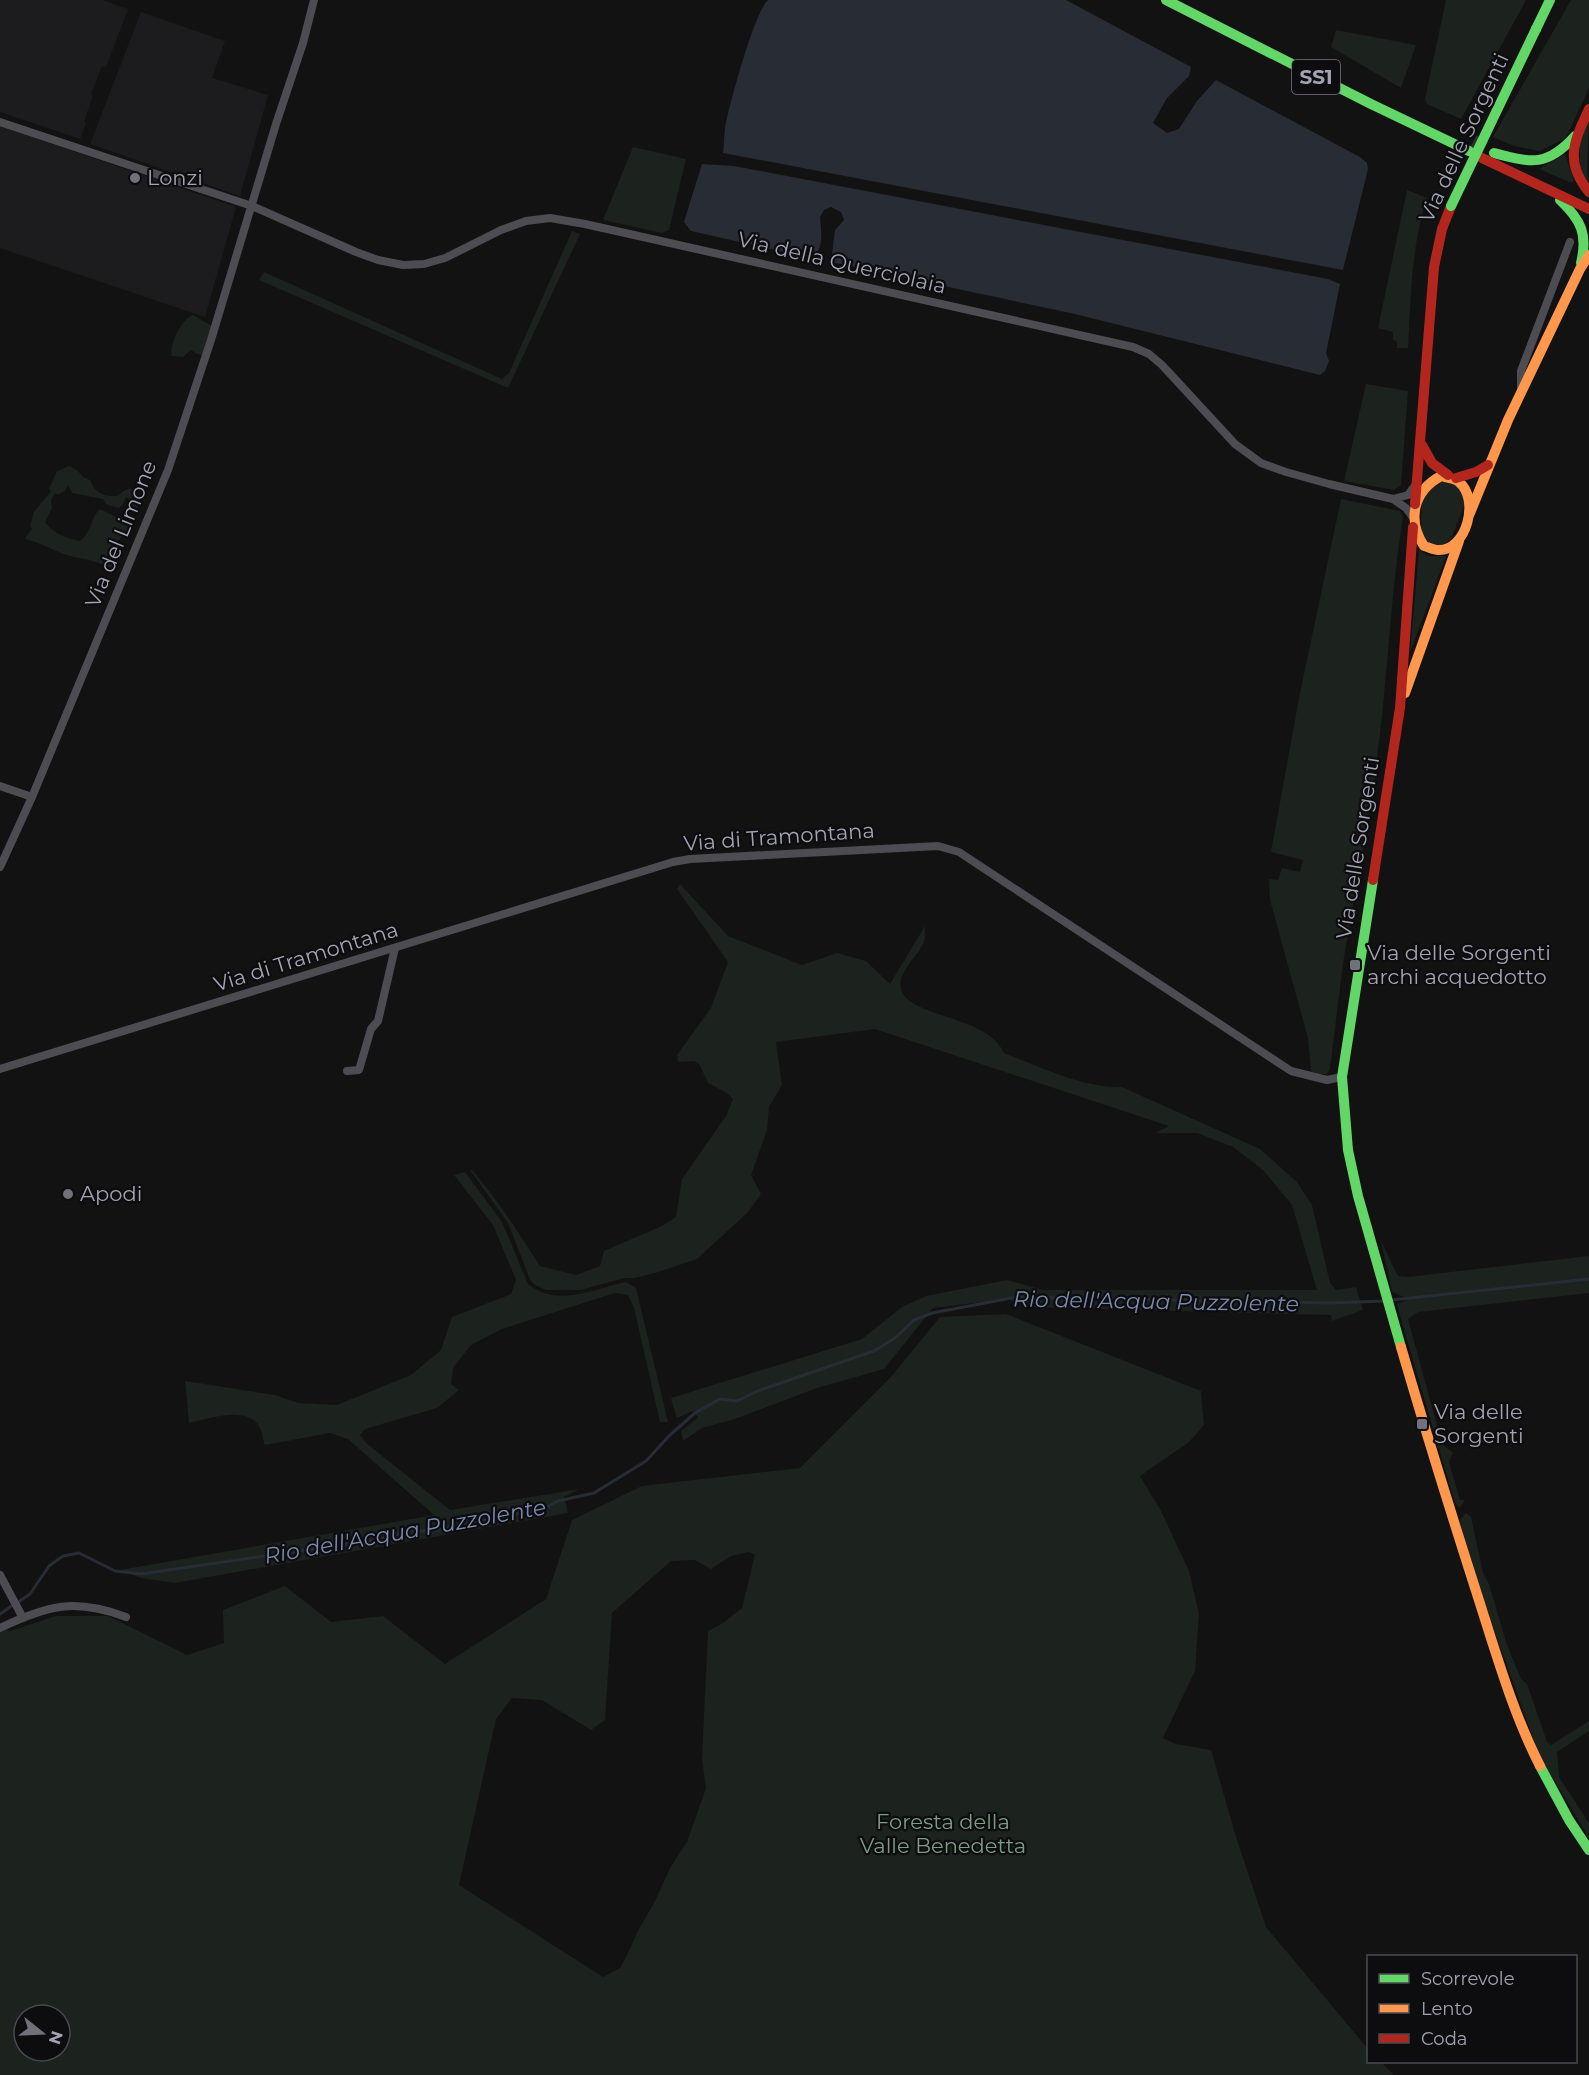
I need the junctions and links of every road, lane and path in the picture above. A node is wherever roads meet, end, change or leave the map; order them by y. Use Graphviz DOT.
graph roads {
  1 [pos="314,0"];
  2 [pos="1166,0"];
  3 [pos="1187,0"];
  4 [pos="1550,0"];
  5 [pos="1589,109"];
  6 [pos="0,122"];
  7 [pos="1575,136"];
  8 [pos="1487,153"];
  9 [pos="1552,192"];
  10 [pos="1589,192"];
  11 [pos="1589,199"];
  12 [pos="252,206"];
  13 [pos="1589,209"];
  14 [pos="1570,242"];
  15 [pos="1589,255"];
  16 [pos="1580,269"];
  17 [pos="1521,390"];
  18 [pos="1421,442"];
  19 [pos="1488,465"];
  20 [pos="1453,477"];
  21 [pos="1417,483"];
  22 [pos="1393,499"];
  23 [pos="1415,504"];
  24 [pos="1470,513"];
  25 [pos="1414,523"];
  26 [pos="1461,537"];
  27 [pos="1400,708"];
  28 [pos="0,786"];
  29 [pos="32,797"];
  30 [pos="0,867"];
  31 [pos="395,948"];
  32 [pos="0,1069"];
  33 [pos="348,1071"];
  34 [pos="1342,1077"];
  35 [pos="0,1575"];
  36 [pos="126,1617"];
  37 [pos="23,1618"];
  38 [pos="0,1628"];
  39 [pos="1589,1850"];
  1 -- 12 [label="street, Via del Limone"];
  2 -- 3 [label="main road, SS1"];
  4 -- 18 [label="main road, Via delle Sorgenti, bridge"];
  5 -- 7 [label="main road"];
  6 -- 12 [label="street"];
  7 -- 8 [label="main road"];
  7 -- 10 [label="main road"];
  8 -- 9 [label="main road"];
  8 -- 11 [label="main road"];
  9 -- 13 [label="main road"];
  9 -- 16 [label="main road"];
  12 -- 22 [label="street, Via della Querciolaia"];
  12 -- 29 [label="street, Via del Limone"];
  14 -- 17 [label="street"];
  15 -- 16 [label="main road"];
  16 -- 17 [label="main road, Via delle Sorgenti"];
  17 -- 19 [label="main road, Via delle Sorgenti"];
  18 -- 20 [label="main road"];
  18 -- 21 [label="main road, Via delle Sorgenti"];
  19 -- 20 [label="main road"];
  19 -- 24 [label="main road, Via delle Sorgenti"];
  20 -- 23 [label="main road"];
  20 -- 24 [label="main road"];
  21 -- 22 [label="street"];
  21 -- 23 [label="main road, Via delle Sorgenti"];
  22 -- 25 [label="street"];
  23 -- 25 [label="main road, Via delle Sorgenti"];
  24 -- 26 [label="main road, Via delle Sorgenti"];
  25 -- 26 [label="main road"];
  25 -- 27 [label="main road, Via delle Sorgenti"];
  26 -- 27 [label="main road, Via delle Sorgenti"];
  27 -- 34 [label="main road, Via delle Sorgenti"];
  28 -- 29 [label="street"];
  29 -- 30 [label="street, Via del Limone"];
  31 -- 32 [label="street, Via di Tramontana"];
  31 -- 33 [label="street"];
  31 -- 34 [label="street, Via di Tramontana"];
  34 -- 39 [label="main road, Via delle Sorgenti"];
  35 -- 37 [label="street"];
  36 -- 37 [label="street"];
  37 -- 38 [label="street"];
}
